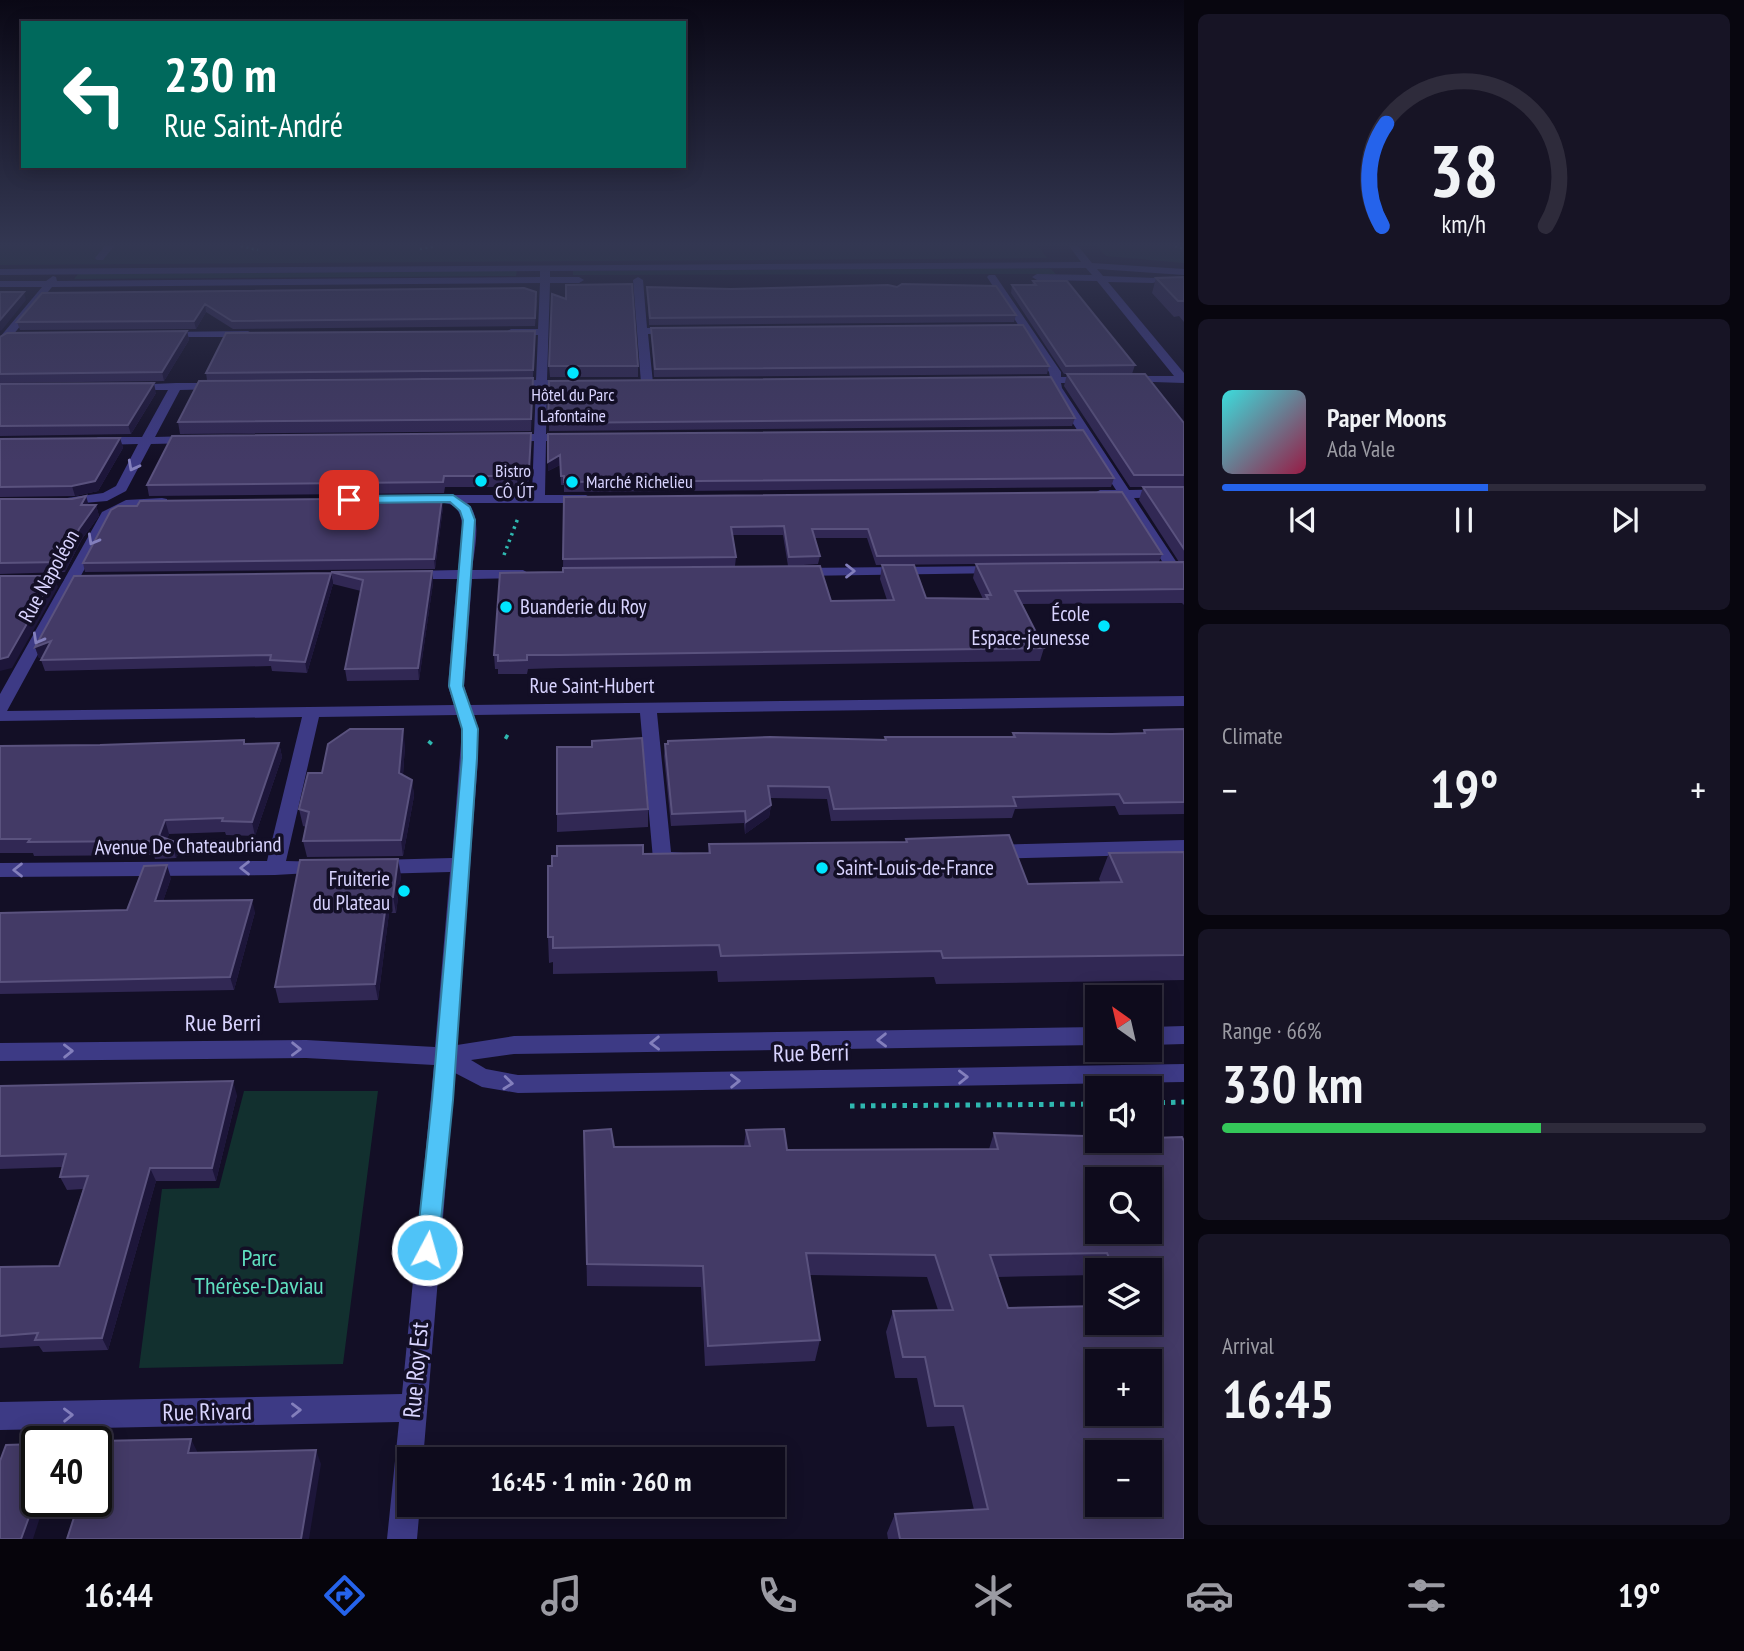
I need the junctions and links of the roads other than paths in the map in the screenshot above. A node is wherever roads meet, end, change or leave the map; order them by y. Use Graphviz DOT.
graph roads {
  1 [pos="20,318"];
  2 [pos="544,318"];
  3 [pos="641,318"];
  4 [pos="1020,318"];
  5 [pos="1133,318"];
  6 [pos="1012,328"];
  7 [pos="1026,328"];
  8 [pos="683,330"];
  9 [pos="642,331"];
  10 [pos="502,332"];
  11 [pos="544,332"];
  12 [pos="255,334"];
  13 [pos="146,335"];
  14 [pos="22,336"];
  15 [pos="2,339"];
  16 [pos="1108,379"];
  17 [pos="1183,379"];
  18 [pos="1014,380"];
  19 [pos="1055,380"];
  20 [pos="1094,380"];
  21 [pos="582,383"];
  22 [pos="634,383"];
  23 [pos="647,383"];
  24 [pos="661,383"];
  25 [pos="501,384"];
  26 [pos="543,384"];
  27 [pos="176,386"];
  28 [pos="231,386"];
  29 [pos="119,387"];
  30 [pos="1071,433"];
  31 [pos="1085,433"];
  32 [pos="541,437"];
  33 [pos="585,437"];
  34 [pos="500,438"];
  35 [pos="202,440"];
  36 [pos="90,441"];
  37 [pos="147,441"];
  38 [pos="1082,494"];
  39 [pos="1124,494"];
  40 [pos="1184,494"];
  41 [pos="538,498"];
  42 [pos="412,499"];
  43 [pos="453,499"];
  44 [pos="600,499"];
  45 [pos="113,502"];
  46 [pos="181,502"];
  47 [pos="54,503"];
  48 [pos="1173,569"];
  49 [pos="1016,570"];
  50 [pos="784,572"];
  51 [pos="463,574"];
  52 [pos="540,574"];
  53 [pos="394,575"];
  54 [pos="79,579"];
  55 [pos="52,580"];
  56 [pos="1184,701"];
  57 [pos="0,709"];
  58 [pos="648,709"];
  59 [pos="464,711"];
  60 [pos="312,712"];
  61 [pos="0,716"];
  62 [pos="1184,847"];
  63 [pos="978,852"];
  64 [pos="703,858"];
  65 [pos="460,865"];
  66 [pos="275,868"];
  67 [pos="0,870"];
  68 [pos="1162,1035"];
  69 [pos="1184,1035"];
  70 [pos="1085,1036"];
  71 [pos="0,1052"];
  72 [pos="446,1057"];
  73 [pos="1184,1073"];
  74 [pos="413,1408"];
  75 [pos="0,1416"];
  76 [pos="402,1539"];
  1 -- 15 [label="street"];
  2 -- 11 [label="street"];
  3 -- 9 [label="street"];
  4 -- 7 [label="street"];
  5 -- 17 [label="street"];
  6 -- 7 [label="street"];
  7 -- 19 [label="street"];
  8 -- 9 [label="street"];
  9 -- 23 [label="street"];
  10 -- 11 [label="street"];
  11 -- 26 [label="street"];
  12 -- 13 [label="street"];
  14 -- 15 [label="street"];
  16 -- 17 [label="street"];
  18 -- 19 [label="street"];
  19 -- 20 [label="street"];
  19 -- 31 [label="street"];
  21 -- 26 [label="street"];
  22 -- 23 [label="street"];
  23 -- 24 [label="street"];
  25 -- 26 [label="street"];
  26 -- 32 [label="street"];
  27 -- 28 [label="street"];
  27 -- 29 [label="street"];
  27 -- 37 [label="street, Rue Napoléon"];
  30 -- 31 [label="street"];
  31 -- 39 [label="street"];
  32 -- 33 [label="street"];
  32 -- 34 [label="street"];
  32 -- 41 [label="street"];
  35 -- 37 [label="street"];
  36 -- 37 [label="street"];
  37 -- 45 [label="street, Rue Napoléon, one-way"];
  38 -- 39 [label="street"];
  39 -- 40 [label="street"];
  39 -- 48 [label="street"];
  41 -- 43 [label="street"];
  41 -- 44 [label="street"];
  42 -- 43 [label="street"];
  43 -- 51 [label="street, Rue Roy Est"];
  45 -- 46 [label="street"];
  45 -- 47 [label="street"];
  45 -- 54 [label="street, Rue Napoléon, one-way"];
  50 -- 49 [label="street, one-way"];
  51 -- 52 [label="street"];
  51 -- 53 [label="street"];
  51 -- 59 [label="street, Rue Roy Est"];
  54 -- 55 [label="street"];
  54 -- 57 [label="street, Rue Napoléon, one-way"];
  56 -- 58 [label="street, Rue Saint-Hubert"];
  58 -- 59 [label="street, Rue Saint-Hubert"];
  58 -- 64 [label="street"];
  59 -- 60 [label="street, Rue Saint-Hubert"];
  59 -- 65 [label="street, Rue Roy Est"];
  60 -- 61 [label="street, Rue Saint-Hubert"];
  60 -- 66 [label="street"];
  62 -- 63 [label="street"];
  65 -- 66 [label="street, Avenue De Chateaubriand"];
  65 -- 72 [label="street, Rue Roy Est"];
  66 -- 67 [label="street, Avenue De Chateaubriand, one-way"];
  68 -- 69 [label="street"];
  70 -- 72 [label="street, Rue Berri, one-way"];
  71 -- 72 [label="street, Rue Berri, one-way"];
  72 -- 73 [label="street, Rue Berri, one-way"];
  72 -- 74 [label="street, Rue Roy Est"];
  75 -- 74 [label="street, Rue Rivard, one-way"];
  74 -- 76 [label="street, Rue Roy Est"];
}
